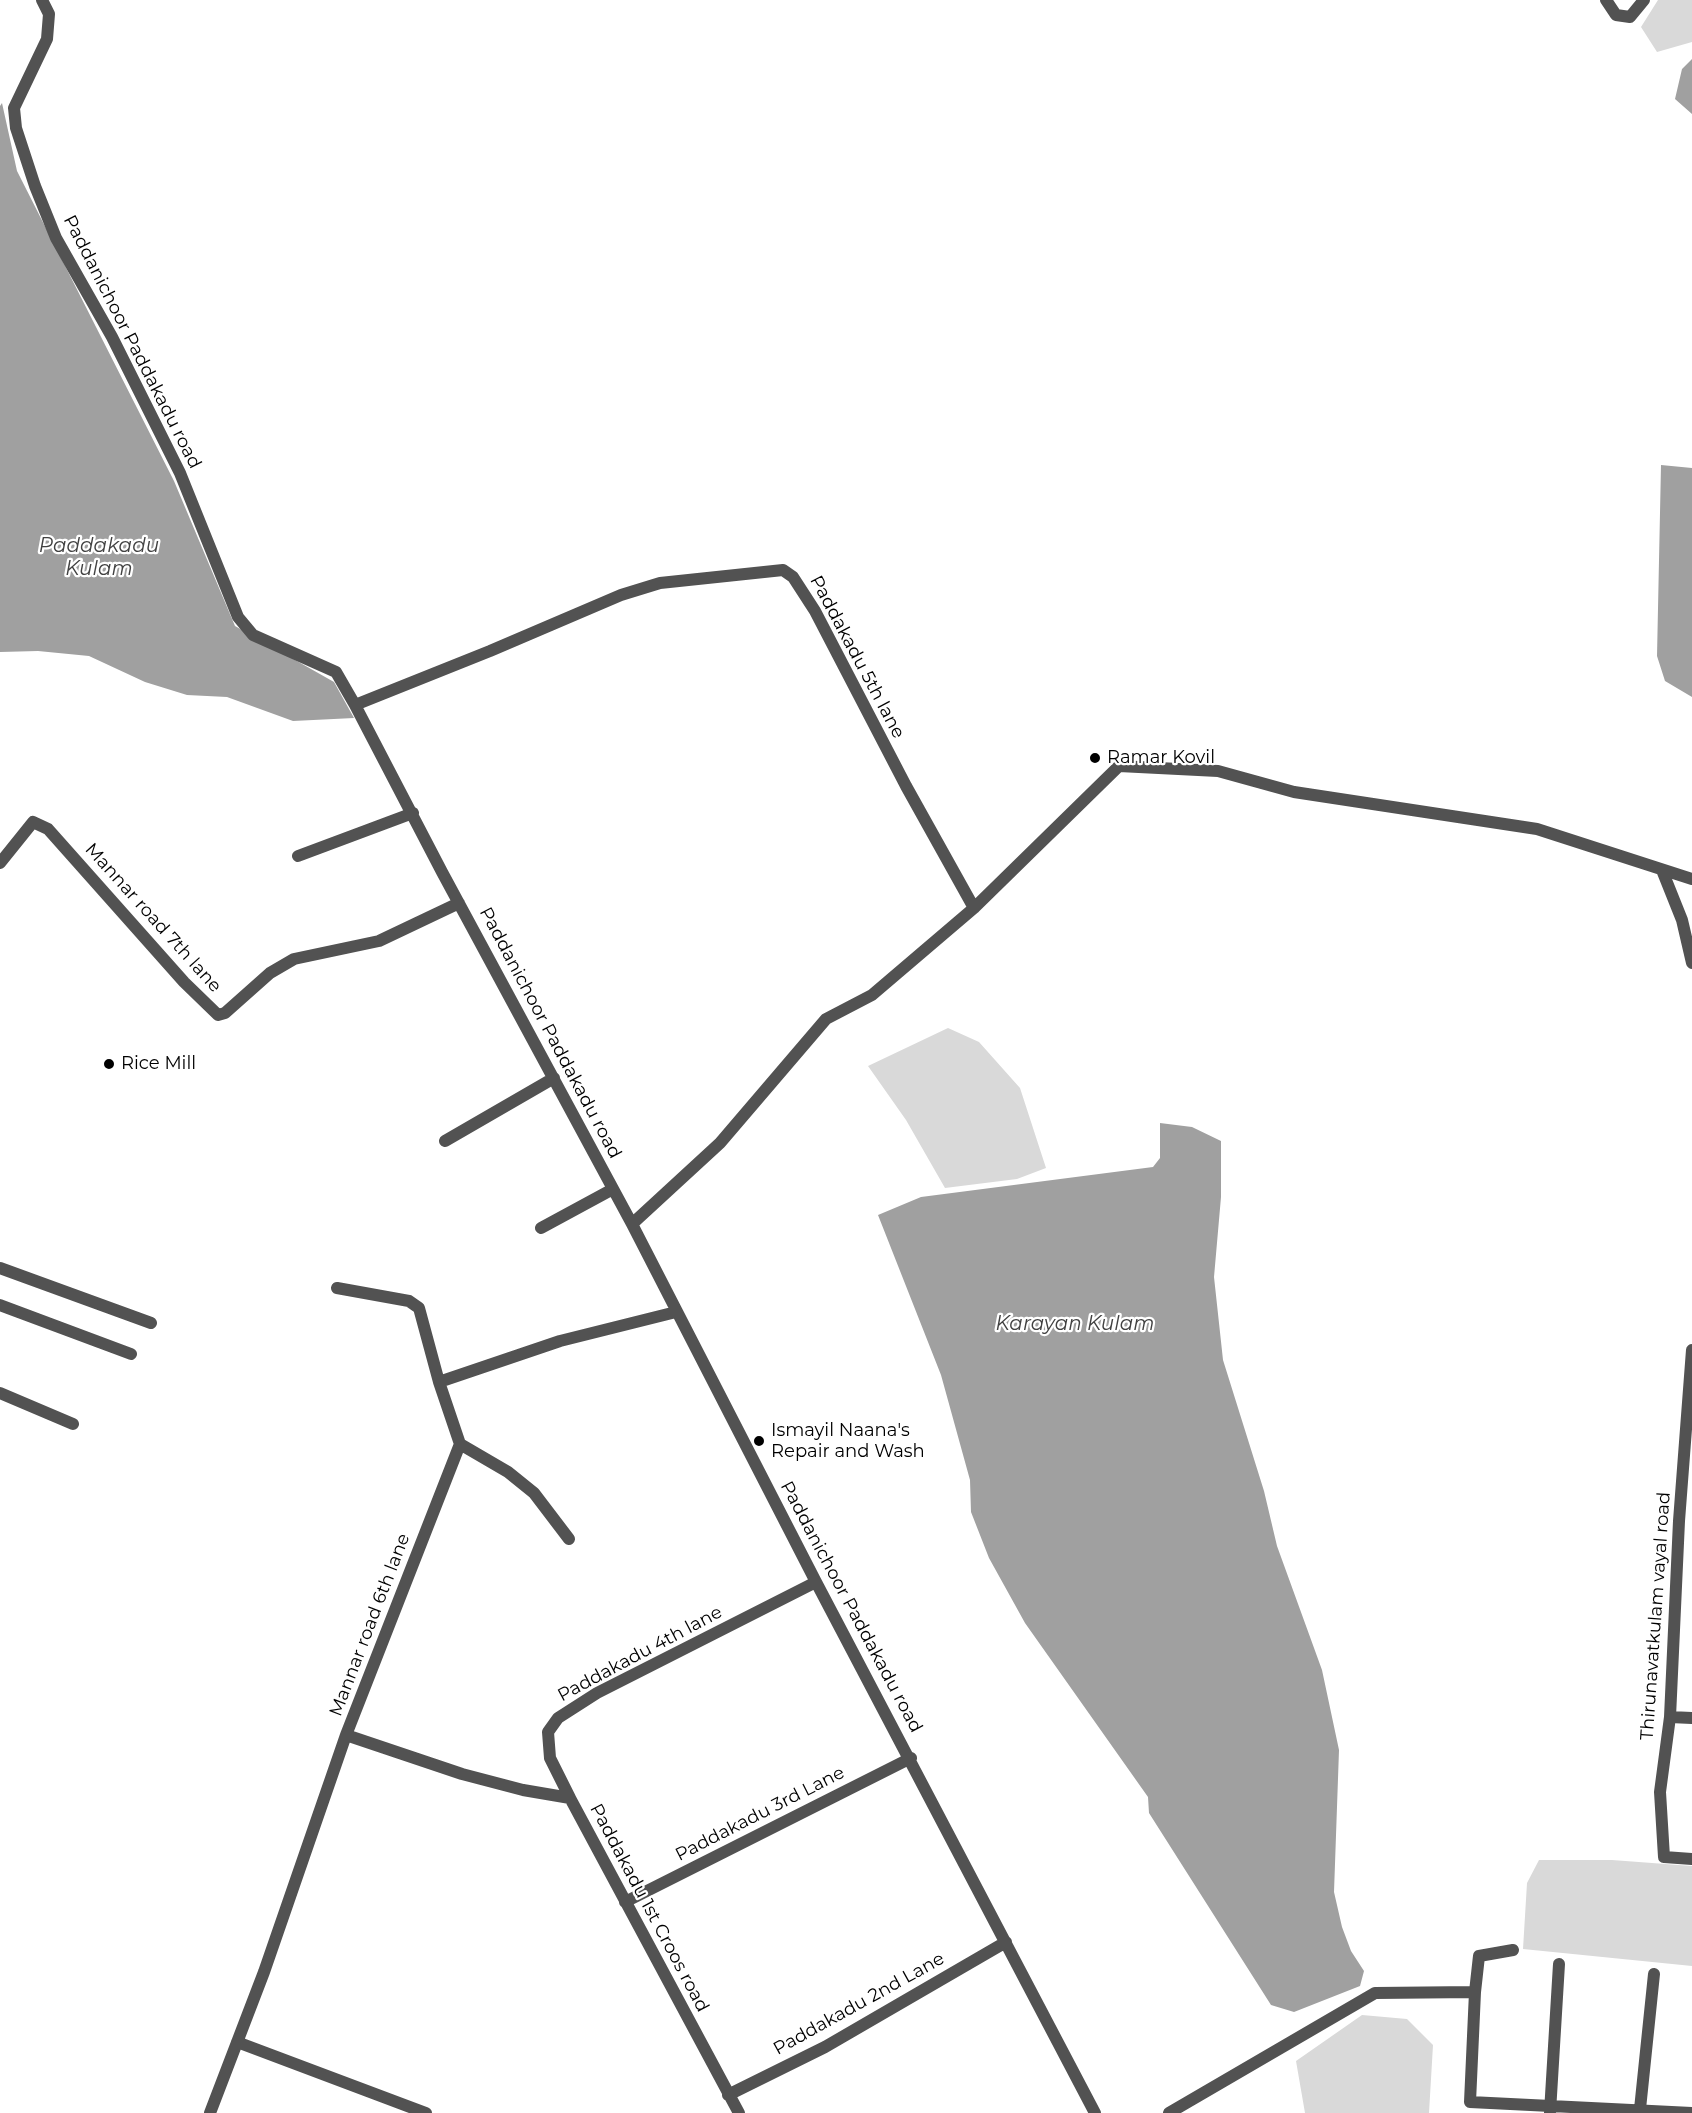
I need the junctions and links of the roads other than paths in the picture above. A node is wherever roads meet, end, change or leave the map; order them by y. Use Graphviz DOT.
graph roads {
  1 [pos="42,0"];
  2 [pos="1606,0"];
  3 [pos="1644,0"];
  4 [pos="355,705"];
  5 [pos="413,813"];
  6 [pos="298,856"];
  7 [pos="0,860"];
  8 [pos="1662,870"];
  9 [pos="1692,879"];
  10 [pos="459,903"];
  11 [pos="974,908"];
  12 [pos="1692,963"];
  13 [pos="554,1078"];
  14 [pos="445,1141"];
  15 [pos="613,1189"];
  16 [pos="632,1224"];
  17 [pos="541,1228"];
  18 [pos="0,1268"];
  19 [pos="337,1288"];
  20 [pos="0,1305"];
  21 [pos="676,1312"];
  22 [pos="151,1323"];
  23 [pos="1692,1350"];
  24 [pos="131,1354"];
  25 [pos="439,1382"];
  26 [pos="0,1393"];
  27 [pos="73,1424"];
  28 [pos="460,1444"];
  29 [pos="1686,1522"];
  30 [pos="569,1539"];
  31 [pos="816,1582"];
  32 [pos="1670,1717"];
  33 [pos="1692,1718"];
  34 [pos="346,1735"];
  35 [pos="911,1758"];
  36 [pos="570,1798"];
  37 [pos="1692,1859"];
  38 [pos="625,1902"];
  39 [pos="1006,1942"];
  40 [pos="1513,1950"];
  41 [pos="1559,1964"];
  42 [pos="1654,1974"];
  43 [pos="1475,1992"];
  44 [pos="237,2042"];
  45 [pos="728,2095"];
  46 [pos="1470,2108"];
  47 [pos="1550,2109"];
  48 [pos="1635,2110"];
  49 [pos="210,2113"];
  50 [pos="426,2113"];
  51 [pos="739,2113"];
  52 [pos="1095,2113"];
  53 [pos="1169,2113"];
  54 [pos="1692,2113"];
  1 -- 4 [label="street, Paddanichoor Paddakadu road"];
  2 -- 3 [label="street"];
  4 -- 5 [label="street, Paddanichoor Paddakadu road"];
  4 -- 11 [label="street, Paddakadu 5th lane"];
  5 -- 6 [label="street"];
  5 -- 10 [label="street, Paddanichoor Paddakadu road"];
  7 -- 10 [label="street, Mannar road 7th lane"];
  8 -- 9 [label="street"];
  8 -- 11 [label="street"];
  8 -- 12 [label="street"];
  10 -- 13 [label="street, Paddanichoor Paddakadu road"];
  11 -- 16 [label="street"];
  13 -- 14 [label="street"];
  13 -- 15 [label="street, Paddanichoor Paddakadu road"];
  15 -- 16 [label="street, Paddanichoor Paddakadu road"];
  15 -- 17 [label="street"];
  16 -- 21 [label="street, Paddanichoor Paddakadu road"];
  18 -- 22 [label="street"];
  19 -- 25 [label="street"];
  20 -- 24 [label="street"];
  21 -- 25 [label="street"];
  21 -- 31 [label="street, Paddanichoor Paddakadu road"];
  23 -- 29 [label="street, Thirunavatkulam vayal road"];
  25 -- 28 [label="street"];
  26 -- 27 [label="street"];
  28 -- 30 [label="street"];
  28 -- 34 [label="street, Mannar road 6th lane"];
  29 -- 32 [label="street, Thirunavatkulam vayal road"];
  31 -- 35 [label="street, Paddanichoor Paddakadu road"];
  31 -- 36 [label="street, Paddakadu 4th lane"];
  32 -- 33 [label="street"];
  32 -- 37 [label="street, Thirunavatkulam vayal road"];
  34 -- 36 [label="street, Paddakadu 1st Croos road"];
  34 -- 44 [label="street, Mannar road 6th lane"];
  35 -- 38 [label="street, Paddakadu 3rd Lane"];
  35 -- 39 [label="street, Paddanichoor Paddakadu road"];
  36 -- 38 [label="street, Paddakadu 1st Croos road"];
  38 -- 45 [label="street, Paddakadu 1st Croos road"];
  39 -- 45 [label="street, Paddakadu 2nd Lane"];
  39 -- 52 [label="street, Paddanichoor Paddakadu road"];
  40 -- 43 [label="street"];
  41 -- 47 [label="street"];
  42 -- 48 [label="street"];
  43 -- 46 [label="street"];
  43 -- 53 [label="street"];
  44 -- 49 [label="street, Mannar road 6th lane"];
  44 -- 50 [label="street"];
  45 -- 51 [label="street, Paddakadu 1st Croos road"];
  46 -- 47 [label="street"];
  47 -- 48 [label="street"];
  48 -- 54 [label="street"];
}
